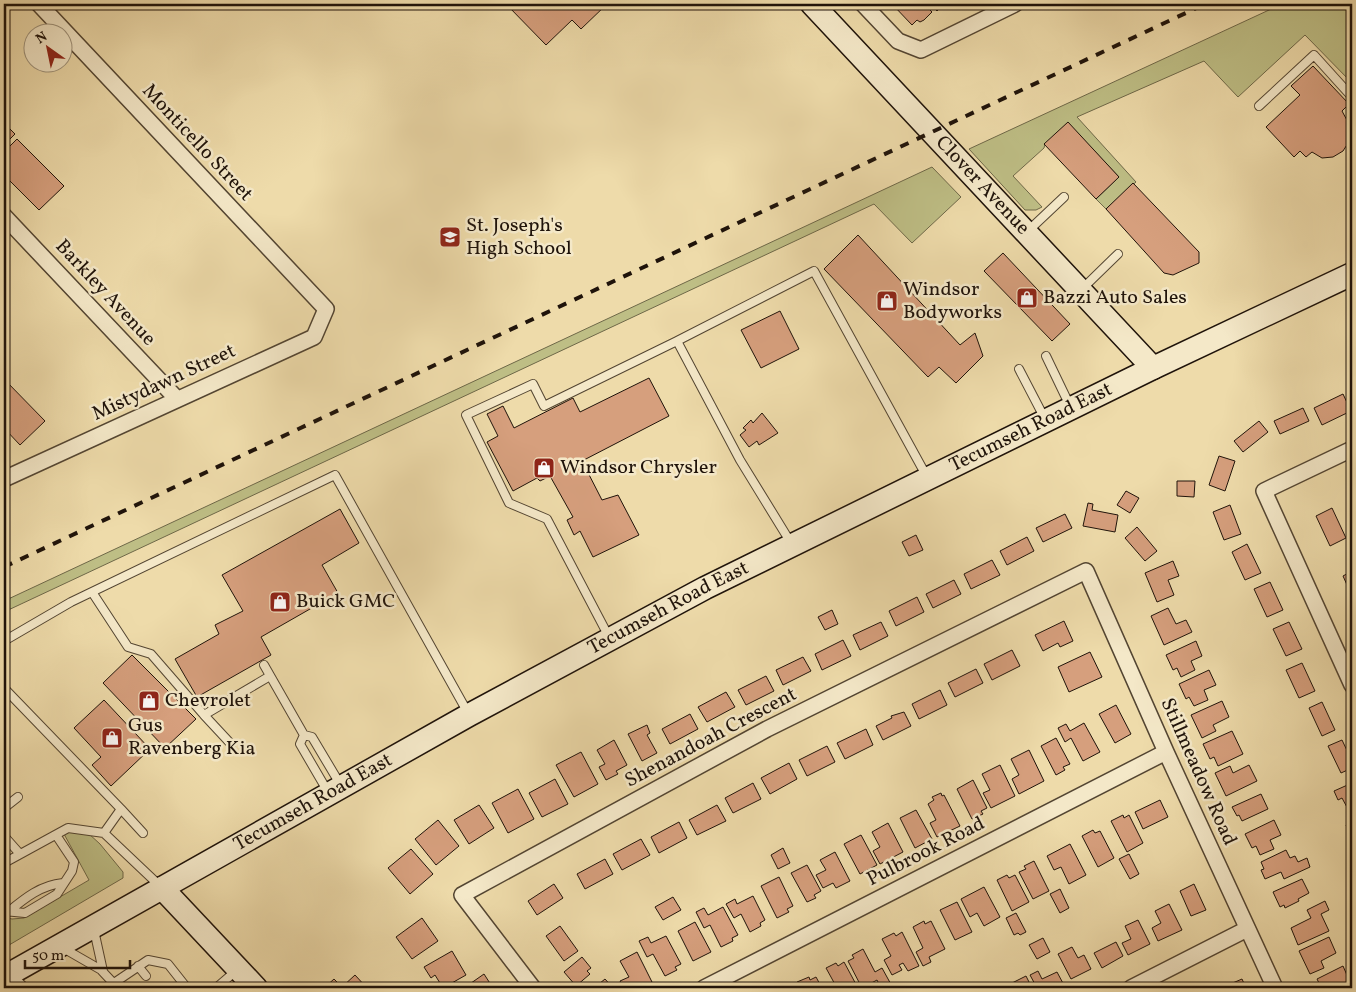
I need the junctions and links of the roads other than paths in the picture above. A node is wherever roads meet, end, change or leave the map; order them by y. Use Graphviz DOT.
graph roads {
  1 [pos="39,4"];
  2 [pos="812,4"];
  3 [pos="863,4"];
  4 [pos="1015,4"];
  5 [pos="1352,97"];
  6 [pos="1259,106"];
  7 [pos="1064,197"];
  8 [pos="4,216"];
  9 [pos="1026,233"];
  10 [pos="1118,254"];
  11 [pos="1352,274"];
  12 [pos="1080,290"];
  13 [pos="326,309"];
  14 [pos="677,341"];
  15 [pos="1046,356"];
  16 [pos="1153,368"];
  17 [pos="1019,370"];
  18 [pos="177,399"];
  19 [pos="1071,408"];
  20 [pos="1046,421"];
  21 [pos="1352,449"];
  22 [pos="5,477"];
  23 [pos="928,479"];
  24 [pos="792,545"];
  25 [pos="1086,571"];
  26 [pos="92,592"];
  27 [pos="610,639"];
  28 [pos="4,641"];
  29 [pos="264,665"];
  30 [pos="1349,668"];
  31 [pos="270,676"];
  32 [pos="1352,685"];
  33 [pos="4,688"];
  34 [pos="204,715"];
  35 [pos="469,715"];
  36 [pos="304,735"];
  37 [pos="231,744"];
  38 [pos="1166,752"];
  39 [pos="335,790"];
  40 [pos="18,797"];
  41 [pos="4,808"];
  42 [pos="121,809"];
  43 [pos="104,833"];
  44 [pos="143,833"];
  45 [pos="56,835"];
  46 [pos="4,836"];
  47 [pos="20,854"];
  48 [pos="4,863"];
  49 [pos="63,883"];
  50 [pos="162,888"];
  51 [pos="6,912"];
  52 [pos="93,926"];
  53 [pos="1247,928"];
  54 [pos="59,945"];
  55 [pos="138,966"];
  56 [pos="238,969"];
  57 [pos="102,971"];
  58 [pos="146,976"];
  59 [pos="13,980"];
  60 [pos="116,986"];
  61 [pos="187,988"];
  62 [pos="216,988"];
  63 [pos="256,988"];
  64 [pos="534,988"];
  65 [pos="704,988"];
  66 [pos="1131,988"];
  67 [pos="1275,988"];
  1 -- 13 [label="street, Monticello Street"];
  2 -- 9 [label="main road, Clover Avenue"];
  3 -- 4 [label="street"];
  5 -- 6 [label="lane"];
  7 -- 9 [label="lane"];
  8 -- 18 [label="street, Barkley Avenue"];
  9 -- 12 [label="main road, Clover Avenue"];
  10 -- 12 [label="lane"];
  11 -- 16 [label="main road, Tecumseh Road East"];
  12 -- 16 [label="main road, Clover Avenue"];
  13 -- 18 [label="street, Mistydawn Street"];
  14 -- 23 [label="lane"];
  14 -- 24 [label="lane"];
  14 -- 27 [label="lane"];
  15 -- 19 [label="lane"];
  16 -- 19 [label="main road, Tecumseh Road East"];
  17 -- 20 [label="lane"];
  18 -- 22 [label="street, Mistydawn Street"];
  19 -- 20 [label="main road, Tecumseh Road East"];
  20 -- 23 [label="main road, Tecumseh Road East"];
  21 -- 30 [label="street"];
  23 -- 24 [label="main road, Tecumseh Road East"];
  24 -- 27 [label="main road, Tecumseh Road East"];
  25 -- 38 [label="street, Stillmeadow Road"];
  25 -- 64 [label="street, Shenandoah Crescent"];
  26 -- 28 [label="lane"];
  26 -- 34 [label="lane"];
  26 -- 35 [label="lane"];
  27 -- 35 [label="main road, Tecumseh Road East"];
  29 -- 31 [label="lane"];
  30 -- 32 [label="street"];
  31 -- 34 [label="lane"];
  31 -- 36 [label="lane"];
  33 -- 42 [label="lane"];
  34 -- 37 [label="lane"];
  35 -- 39 [label="main road, Tecumseh Road East"];
  36 -- 39 [label="lane"];
  36 -- 39 [label="lane"];
  38 -- 53 [label="street, Stillmeadow Road"];
  38 -- 65 [label="street, Pulbrook Road"];
  39 -- 50 [label="main road, Tecumseh Road East"];
  40 -- 41 [label="lane"];
  42 -- 43 [label="lane"];
  42 -- 44 [label="lane"];
  43 -- 45 [label="lane"];
  43 -- 50 [label="lane"];
  45 -- 47 [label="lane"];
  45 -- 49 [label="lane"];
  46 -- 47 [label="lane"];
  47 -- 48 [label="lane"];
  49 -- 51 [label="lane"];
  49 -- 51 [label="lane"];
  50 -- 52 [label="main road, Tecumseh Road East"];
  50 -- 56 [label="main road"];
  52 -- 54 [label="main road, Tecumseh Road East"];
  52 -- 57 [label="lane"];
  53 -- 66 [label="street"];
  53 -- 67 [label="street, Stillmeadow Road"];
  54 -- 57 [label="lane"];
  54 -- 59 [label="main road, Tecumseh Road East"];
  55 -- 58 [label="lane"];
  55 -- 60 [label="lane"];
  55 -- 61 [label="lane"];
  56 -- 62 [label="lane"];
  56 -- 63 [label="main road"];
  57 -- 60 [label="lane"];
}
